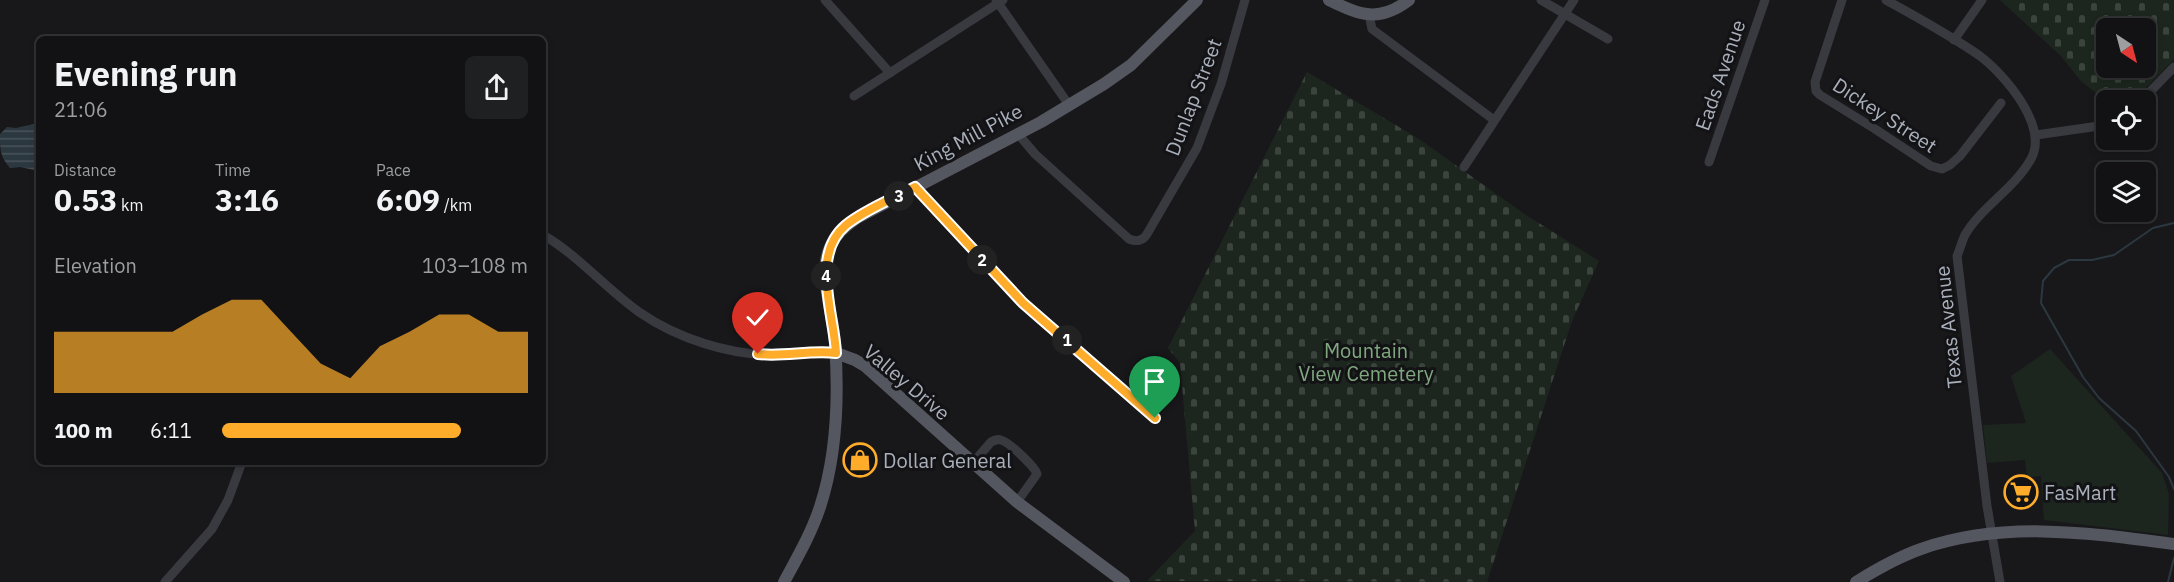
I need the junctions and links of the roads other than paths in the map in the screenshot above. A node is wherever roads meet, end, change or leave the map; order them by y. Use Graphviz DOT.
graph roads {
  1 [pos="825,0"];
  2 [pos="1197,0"];
  3 [pos="1245,0"];
  4 [pos="1329,0"];
  5 [pos="1409,0"];
  6 [pos="1541,0"];
  7 [pos="1574,0"];
  8 [pos="1765,0"];
  9 [pos="1842,0"];
  10 [pos="1886,0"];
  11 [pos="1982,0"];
  12 [pos="999,1"];
  13 [pos="1565,14"];
  14 [pos="1369,15"];
  15 [pos="1608,39"];
  16 [pos="1954,40"];
  17 [pos="2174,67"];
  18 [pos="890,73"];
  19 [pos="2152,90"];
  20 [pos="854,96"];
  21 [pos="2001,103"];
  22 [pos="1069,105"];
  23 [pos="1494,120"];
  24 [pos="2096,126"];
  25 [pos="1018,134"];
  26 [pos="2036,135"];
  27 [pos="1709,162"];
  28 [pos="1464,167"];
  29 [pos="915,187"];
  30 [pos="546,237"];
  31 [pos="836,353"];
  32 [pos="1155,418"];
  33 [pos="972,464"];
  34 [pos="241,465"];
  35 [pos="1017,502"];
  36 [pos="1991,533"];
  37 [pos="2170,543"];
  38 [pos="165,582"];
  39 [pos="784,582"];
  40 [pos="1124,582"];
  41 [pos="1856,582"];
  42 [pos="2000,582"];
  1 -- 18 [label="street"];
  2 -- 22 [label="main road, King Mill Pike"];
  3 -- 25 [label="street, Dunlap Street"];
  4 -- 14 [label="main road"];
  5 -- 14 [label="main road"];
  6 -- 13 [label="street"];
  7 -- 13 [label="street"];
  8 -- 27 [label="street, Eads Avenue"];
  9 -- 21 [label="street, Dickey Street"];
  10 -- 16 [label="street"];
  11 -- 16 [label="street"];
  12 -- 18 [label="street"];
  12 -- 22 [label="street"];
  13 -- 15 [label="street"];
  13 -- 23 [label="street"];
  14 -- 23 [label="street"];
  16 -- 26 [label="street"];
  17 -- 19 [label="street"];
  18 -- 20 [label="street"];
  22 -- 25 [label="main road, King Mill Pike"];
  23 -- 28 [label="street"];
  24 -- 26 [label="street"];
  25 -- 29 [label="main road, King Mill Pike"];
  26 -- 36 [label="street, Texas Avenue"];
  29 -- 31 [label="main road, King Mill Pike"];
  29 -- 32 [label="street"];
  30 -- 31 [label="street, Valley Drive"];
  31 -- 33 [label="main road, Valley Drive"];
  31 -- 39 [label="main road, King Mill Pike"];
  33 -- 35 [label="main road, Valley Drive"];
  33 -- 35 [label="street"];
  34 -- 38 [label="street"];
  35 -- 40 [label="main road, Valley Drive"];
  36 -- 37 [label="main road"];
  36 -- 41 [label="main road"];
  36 -- 42 [label="street, Texas Avenue"];
}
